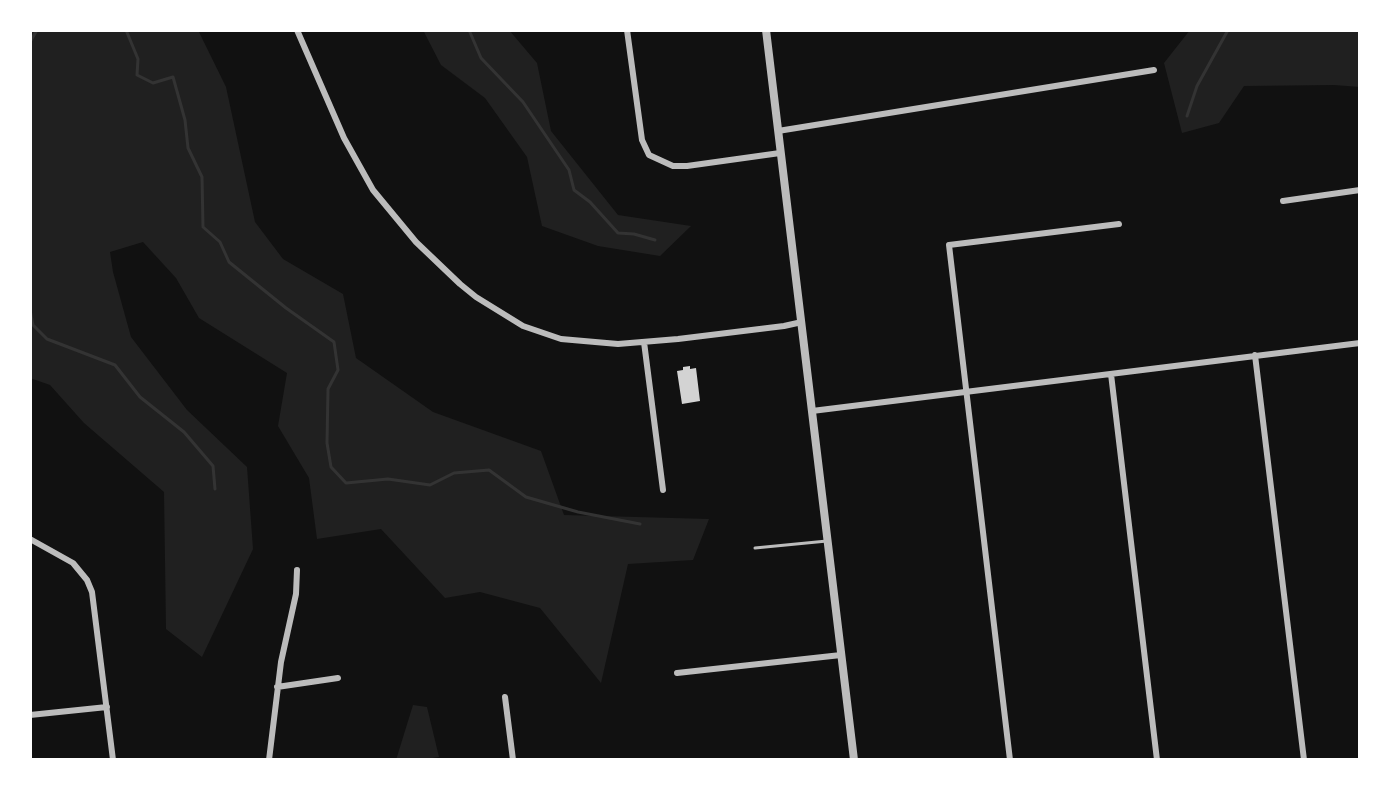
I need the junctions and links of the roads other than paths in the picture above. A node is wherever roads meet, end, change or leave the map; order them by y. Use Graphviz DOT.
graph roads {
  1 [pos="297,30"];
  2 [pos="627,30"];
  3 [pos="766,30"];
  4 [pos="1154,70"];
  5 [pos="778,131"];
  6 [pos="780,153"];
  7 [pos="1360,190"];
  8 [pos="1282,201"];
  9 [pos="1119,224"];
  10 [pos="802,322"];
  11 [pos="644,342"];
  12 [pos="1360,343"];
  13 [pos="1255,355"];
  14 [pos="1111,374"];
  15 [pos="966,393"];
  16 [pos="812,411"];
  17 [pos="663,490"];
  18 [pos="30,539"];
  19 [pos="828,541"];
  20 [pos="755,548"];
  21 [pos="297,570"];
  22 [pos="841,655"];
  23 [pos="677,673"];
  24 [pos="338,678"];
  25 [pos="277,687"];
  26 [pos="505,697"];
  27 [pos="107,707"];
  28 [pos="30,715"];
  29 [pos="113,760"];
  30 [pos="268,760"];
  31 [pos="513,760"];
  32 [pos="854,760"];
  33 [pos="1011,760"];
  34 [pos="1157,760"];
  35 [pos="1304,760"];
  1 -- 11 [label="street"];
  2 -- 6 [label="street"];
  3 -- 5 [label="street"];
  4 -- 5 [label="street"];
  5 -- 6 [label="street"];
  6 -- 10 [label="street"];
  7 -- 8 [label="street"];
  9 -- 15 [label="street"];
  10 -- 11 [label="street"];
  10 -- 16 [label="street"];
  11 -- 17 [label="street"];
  12 -- 13 [label="street"];
  13 -- 14 [label="street"];
  13 -- 35 [label="street"];
  14 -- 15 [label="street"];
  14 -- 34 [label="street"];
  15 -- 16 [label="street"];
  15 -- 33 [label="street"];
  16 -- 19 [label="street"];
  18 -- 27 [label="street"];
  19 -- 20 [label="lane"];
  19 -- 22 [label="street"];
  21 -- 25 [label="street"];
  22 -- 23 [label="street"];
  22 -- 32 [label="street"];
  24 -- 25 [label="street"];
  25 -- 30 [label="street"];
  26 -- 31 [label="street"];
  27 -- 28 [label="street"];
  27 -- 29 [label="street"];
}
